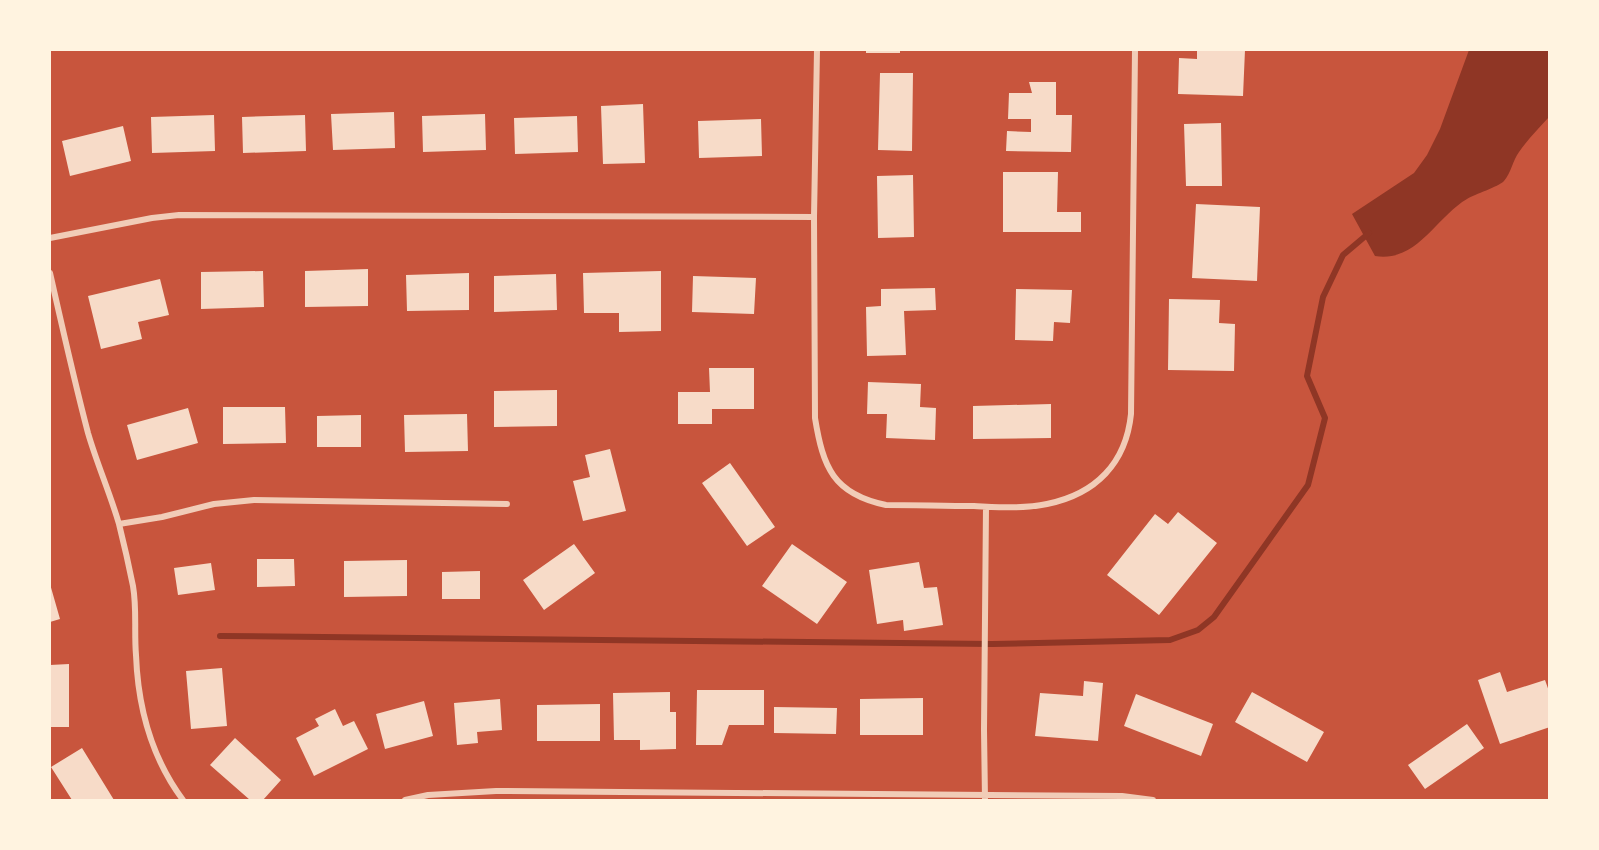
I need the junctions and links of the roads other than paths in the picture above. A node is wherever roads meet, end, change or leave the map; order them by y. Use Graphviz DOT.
graph roads {
  1 [pos="817,50"];
  2 [pos="1135,50"];
  3 [pos="814,217"];
  4 [pos="50,238"];
  5 [pos="50,273"];
  6 [pos="507,504"];
  7 [pos="986,507"];
  8 [pos="119,524"];
  9 [pos="985,798"];
  10 [pos="183,801"];
  11 [pos="405,801"];
  12 [pos="1153,801"];
  1 -- 3 [label="street"];
  2 -- 7 [label="street"];
  3 -- 4 [label="street"];
  3 -- 7 [label="street"];
  5 -- 8 [label="street"];
  6 -- 8 [label="street"];
  7 -- 9 [label="street"];
  8 -- 10 [label="street"];
  9 -- 11 [label="street"];
  9 -- 12 [label="street"];
}
